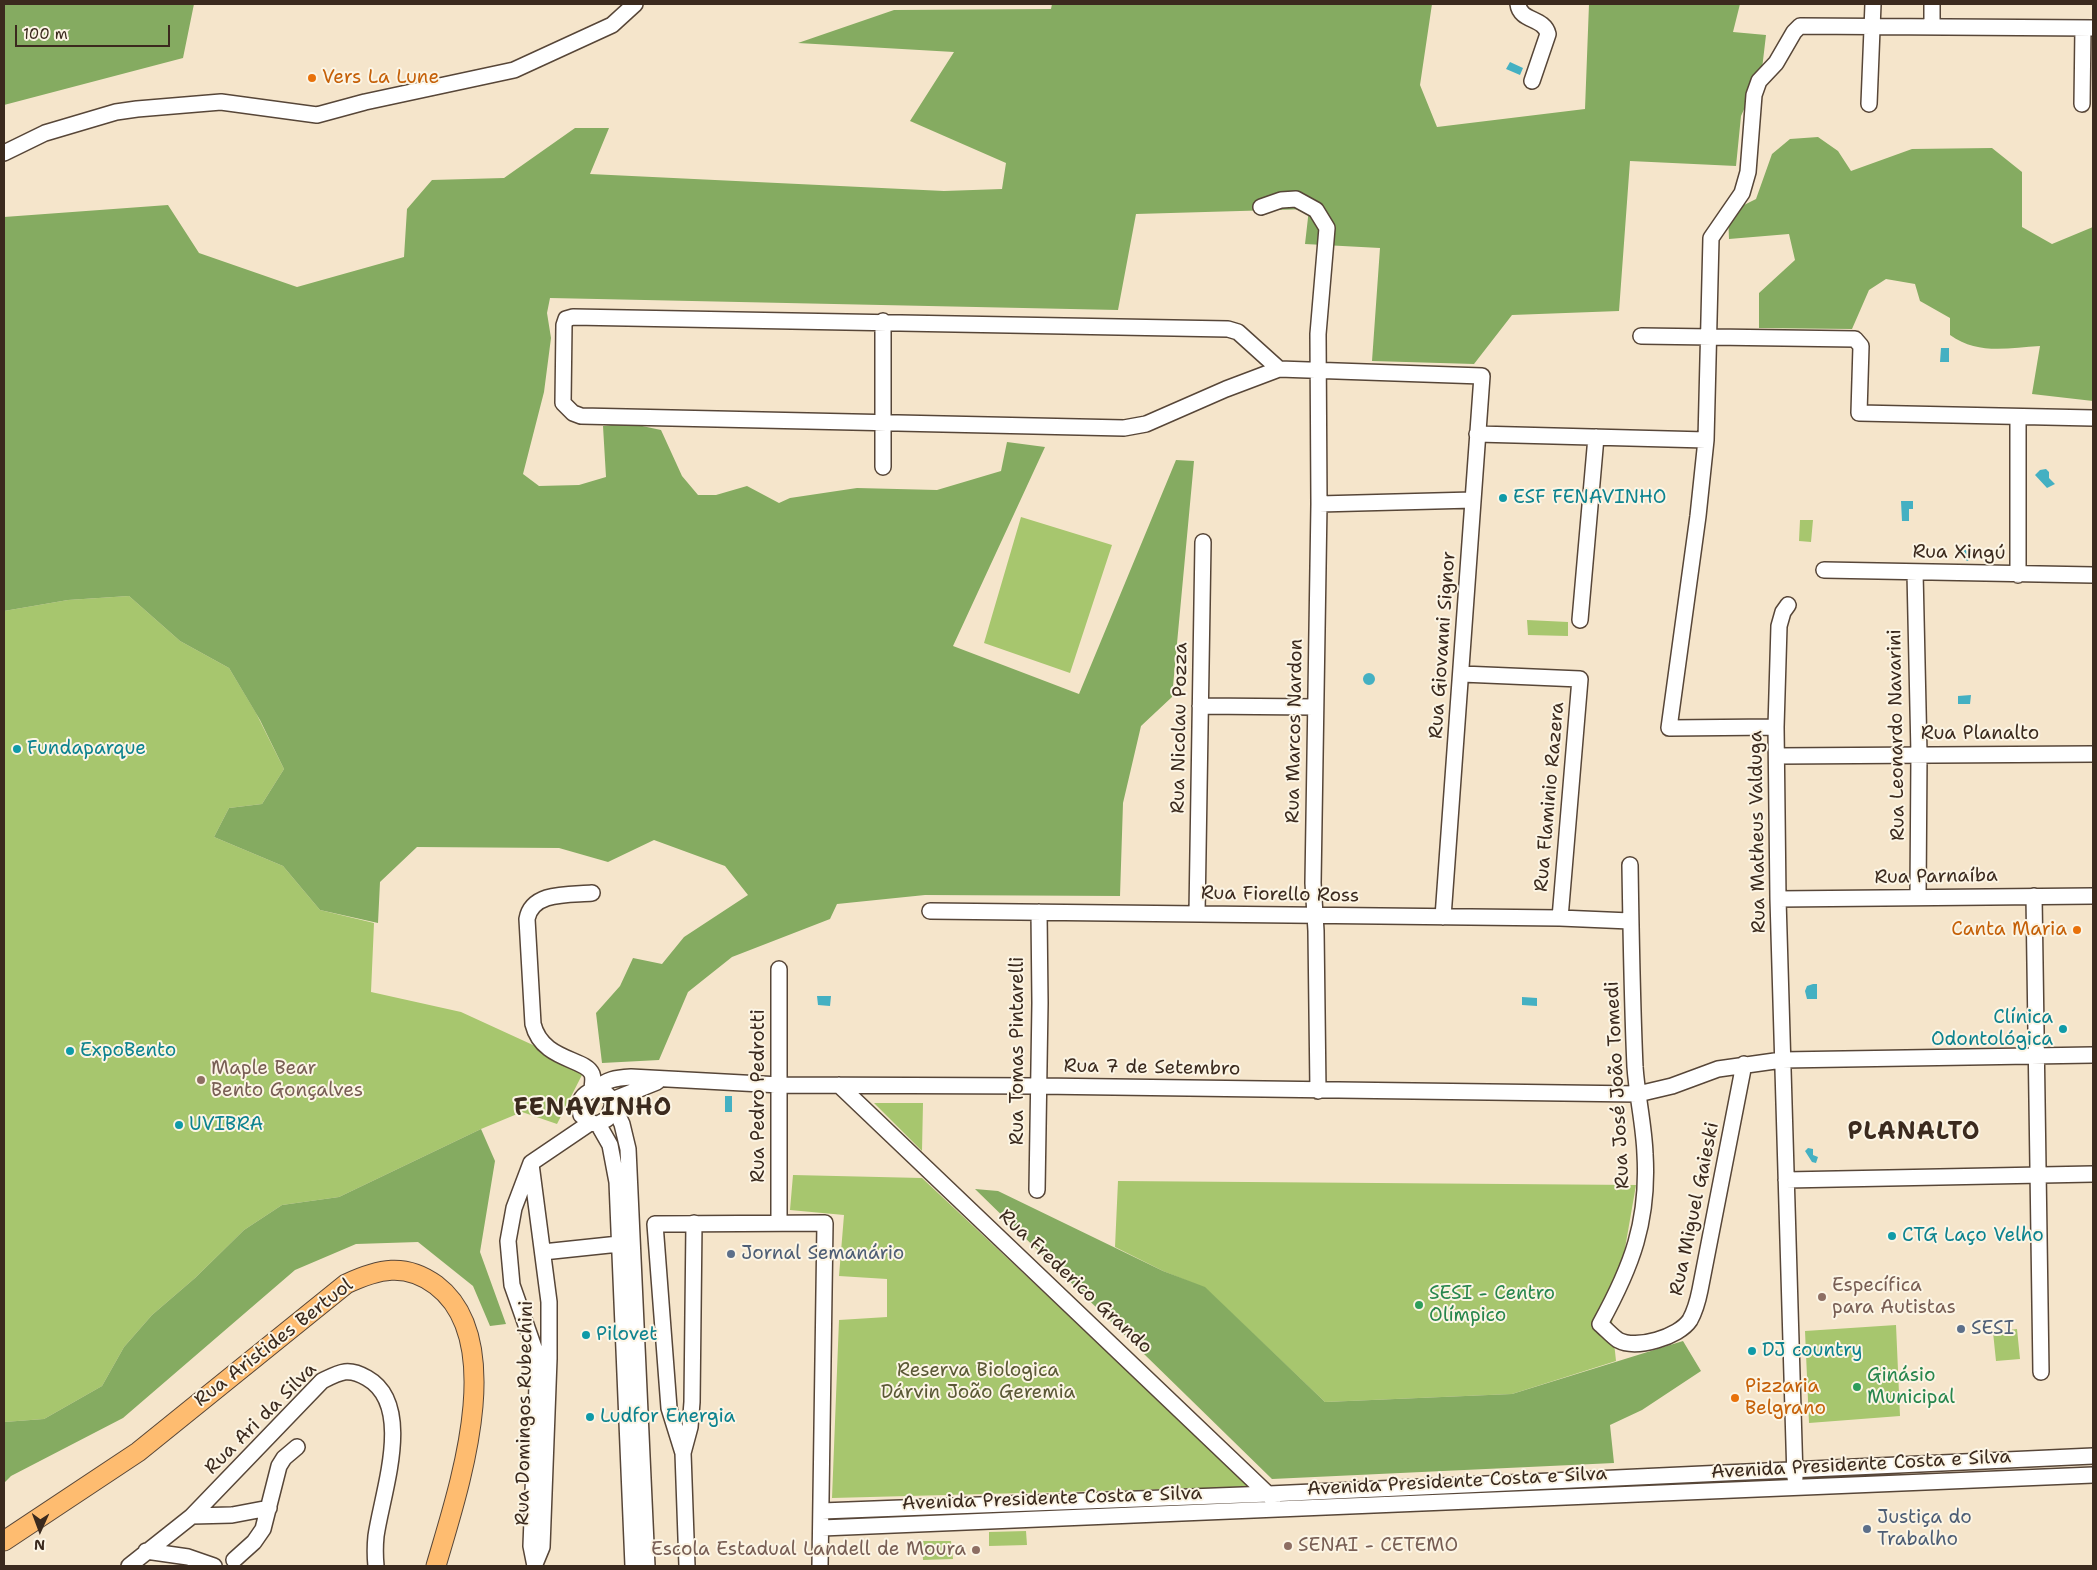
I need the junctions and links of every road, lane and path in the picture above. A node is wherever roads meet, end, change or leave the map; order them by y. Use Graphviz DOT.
graph roads {
  1 [pos="635,4"];
  2 [pos="1518,4"];
  3 [pos="1873,4"];
  4 [pos="1932,4"];
  5 [pos="1873,26"];
  6 [pos="1932,26"];
  7 [pos="2088,28"];
  8 [pos="1532,81"];
  9 [pos="1869,104"];
  10 [pos="2082,104"];
  11 [pos="4,153"];
  12 [pos="1261,207"];
  13 [pos="883,321"];
  14 [pos="1710,335"];
  15 [pos="1642,336"];
  16 [pos="1279,369"];
  17 [pos="1320,370"];
  18 [pos="2018,417"];
  19 [pos="2093,418"];
  20 [pos="882,424"];
  21 [pos="1477,434"];
  22 [pos="1596,436"];
  23 [pos="1706,440"];
  24 [pos="883,466"];
  25 [pos="1472,500"];
  26 [pos="1318,504"];
  27 [pos="1203,542"];
  28 [pos="1824,570"];
  29 [pos="1915,572"];
  30 [pos="2018,574"];
  31 [pos="2093,575"];
  32 [pos="1788,605"];
  33 [pos="1580,620"];
  34 [pos="1462,674"];
  35 [pos="1200,706"];
  36 [pos="1315,708"];
  37 [pos="1776,727"];
  38 [pos="1919,754"];
  39 [pos="2093,754"];
  40 [pos="1777,756"];
  41 [pos="1630,866"];
  42 [pos="592,892"];
  43 [pos="2034,896"];
  44 [pos="2093,896"];
  45 [pos="1918,897"];
  46 [pos="1778,899"];
  47 [pos="930,910"];
  48 [pos="1038,912"];
  49 [pos="1197,914"];
  50 [pos="1315,917"];
  51 [pos="1443,917"];
  52 [pos="1560,918"];
  53 [pos="1630,921"];
  54 [pos="779,969"];
  55 [pos="2037,1055"];
  56 [pos="2093,1055"];
  57 [pos="1782,1060"];
  58 [pos="1744,1064"];
  59 [pos="665,1079"];
  60 [pos="780,1085"];
  61 [pos="839,1085"];
  62 [pos="1039,1086"];
  63 [pos="593,1090"];
  64 [pos="1318,1092"];
  65 [pos="1638,1094"];
  66 [pos="612,1102"];
  67 [pos="594,1123"];
  68 [pos="531,1162"];
  69 [pos="2040,1174"];
  70 [pos="2093,1174"];
  71 [pos="1786,1180"];
  72 [pos="1037,1190"];
  73 [pos="624,1213"];
  74 [pos="694,1223"];
  75 [pos="779,1223"];
  76 [pos="619,1244"];
  77 [pos="542,1252"];
  78 [pos="1600,1324"];
  79 [pos="2041,1372"];
  80 [pos="631,1373"];
  81 [pos="297,1448"];
  82 [pos="682,1453"];
  83 [pos="2068,1456"];
  84 [pos="2093,1456"];
  85 [pos="1904,1466"];
  86 [pos="1795,1469"];
  87 [pos="2093,1475"];
  88 [pos="2069,1476"];
  89 [pos="1597,1478"];
  90 [pos="1905,1482"];
  91 [pos="1796,1488"];
  92 [pos="1269,1494"];
  93 [pos="1598,1496"];
  94 [pos="1085,1501"];
  95 [pos="1025,1503"];
  96 [pos="269,1508"];
  97 [pos="1281,1510"];
  98 [pos="822,1511"];
  99 [pos="192,1516"];
  100 [pos="1087,1518"];
  101 [pos="1026,1520"];
  102 [pos="822,1528"];
  103 [pos="639,1533"];
  104 [pos="4,1541"];
  105 [pos="146,1551"];
  106 [pos="234,1560"];
  107 [pos="211,1565"];
  108 [pos="535,1565"];
  109 [pos="129,1566"];
  110 [pos="249,1566"];
  111 [pos="376,1566"];
  112 [pos="436,1566"];
  113 [pos="634,1566"];
  114 [pos="647,1566"];
  115 [pos="687,1566"];
  116 [pos="820,1566"];
  1 -- 11 [label="street"];
  2 -- 8 [label="street"];
  3 -- 5 [label="street"];
  4 -- 6 [label="street"];
  5 -- 6 [label="street"];
  5 -- 9 [label="street"];
  5 -- 14 [label="street"];
  6 -- 7 [label="street"];
  7 -- 10 [label="street"];
  12 -- 17 [label="street, Rua Marcos Nardon"];
  13 -- 16 [label="street"];
  13 -- 20 [label="street"];
  13 -- 20 [label="street"];
  14 -- 15 [label="street"];
  14 -- 18 [label="street"];
  14 -- 23 [label="street"];
  16 -- 17 [label="street"];
  16 -- 20 [label="street"];
  17 -- 21 [label="street, Rua Giovanni Signor"];
  17 -- 26 [label="street, Rua Marcos Nardon"];
  18 -- 19 [label="street"];
  18 -- 30 [label="street"];
  20 -- 24 [label="street"];
  21 -- 22 [label="street"];
  21 -- 25 [label="street, Rua Giovanni Signor"];
  22 -- 23 [label="street"];
  22 -- 33 [label="street"];
  23 -- 37 [label="street"];
  25 -- 26 [label="street"];
  25 -- 34 [label="street, Rua Giovanni Signor"];
  26 -- 36 [label="street, Rua Marcos Nardon"];
  27 -- 35 [label="street, Rua Nicolau Pozza"];
  28 -- 29 [label="street, Rua Xingú"];
  29 -- 30 [label="street, Rua Xingú"];
  29 -- 38 [label="street, Rua Leonardo Navarini"];
  30 -- 31 [label="street, Rua Xingú"];
  32 -- 37 [label="street, Rua Matheus Valduga"];
  34 -- 51 [label="street, Rua Giovanni Signor"];
  34 -- 52 [label="street, Rua Flaminio Razera"];
  35 -- 36 [label="street"];
  35 -- 49 [label="street, Rua Nicolau Pozza"];
  36 -- 50 [label="street, Rua Marcos Nardon"];
  37 -- 40 [label="street, Rua Matheus Valduga"];
  38 -- 39 [label="street, Rua Planalto"];
  38 -- 40 [label="street, Rua Planalto"];
  38 -- 45 [label="street, Rua Leonardo Navarini"];
  40 -- 46 [label="street, Rua Matheus Valduga"];
  41 -- 53 [label="street, Rua José João Tomedi"];
  42 -- 63 [label="street"];
  43 -- 44 [label="street, Rua Parnaíba"];
  43 -- 45 [label="street, Rua Parnaíba"];
  43 -- 55 [label="street"];
  45 -- 46 [label="street, Rua Parnaíba"];
  46 -- 57 [label="street, Rua Matheus Valduga"];
  47 -- 48 [label="street, Rua Fiorello Ross"];
  48 -- 49 [label="street, Rua Fiorello Ross"];
  48 -- 62 [label="street, Rua Tomas Pintarelli"];
  49 -- 50 [label="street, Rua Fiorello Ross"];
  50 -- 51 [label="street, Rua Fiorello Ross"];
  50 -- 64 [label="street, Rua Marcos Nardon"];
  51 -- 52 [label="street, Rua Fiorello Ross"];
  52 -- 53 [label="street, Rua Fiorello Ross"];
  53 -- 65 [label="street, Rua José João Tomedi"];
  54 -- 60 [label="street, Rua Pedro Pedrotti"];
  55 -- 56 [label="street, Rua 7 de Setembro"];
  55 -- 57 [label="street, Rua 7 de Setembro"];
  55 -- 69 [label="street"];
  57 -- 58 [label="street, Rua 7 de Setembro"];
  57 -- 71 [label="street, Rua Matheus Valduga"];
  58 -- 65 [label="street, Rua 7 de Setembro"];
  58 -- 78 [label="street, Rua Miguel Gaieski"];
  59 -- 60 [label="street, Rua 7 de Setembro"];
  59 -- 63 [label="street, Rua 7 de Setembro"];
  59 -- 66 [label="street, Rua 7 de Setembro"];
  60 -- 61 [label="street, Rua 7 de Setembro"];
  60 -- 75 [label="street, Rua Pedro Pedrotti"];
  61 -- 62 [label="street, Rua 7 de Setembro"];
  61 -- 92 [label="street, Rua Frederico Grando"];
  62 -- 64 [label="street, Rua 7 de Setembro"];
  62 -- 72 [label="street, Rua Tomas Pintarelli"];
  63 -- 66 [label="street"];
  63 -- 67 [label="street"];
  64 -- 65 [label="street, Rua 7 de Setembro"];
  65 -- 78 [label="street, Rua José João Tomedi"];
  66 -- 67 [label="street"];
  66 -- 73 [label="street"];
  67 -- 68 [label="street"];
  67 -- 73 [label="street"];
  68 -- 77 [label="street, Rua Domingos Rubechini"];
  68 -- 108 [label="street, Rua Domingos Rubechini"];
  69 -- 70 [label="street"];
  69 -- 71 [label="street"];
  69 -- 79 [label="street"];
  71 -- 86 [label="street, Rua Matheus Valduga"];
  73 -- 76 [label="street"];
  73 -- 80 [label="street"];
  74 -- 75 [label="street"];
  74 -- 82 [label="street"];
  74 -- 82 [label="street"];
  75 -- 98 [label="street"];
  76 -- 77 [label="street"];
  76 -- 80 [label="street"];
  77 -- 108 [label="street, Rua Domingos Rubechini"];
  80 -- 103 [label="street"];
  81 -- 96 [label="street"];
  82 -- 115 [label="street"];
  83 -- 84 [label="street, Avenida Presidente Costa e Silva"];
  83 -- 85 [label="street, Avenida Presidente Costa e Silva"];
  83 -- 88 [label="street"];
  85 -- 86 [label="street, Avenida Presidente Costa e Silva"];
  85 -- 90 [label="street"];
  86 -- 89 [label="street, Avenida Presidente Costa e Silva"];
  86 -- 91 [label="street, Rua Matheus Valduga"];
  87 -- 88 [label="street, Avenida Presidente Costa e Silva"];
  88 -- 90 [label="street, Avenida Presidente Costa e Silva"];
  89 -- 92 [label="street, Avenida Presidente Costa e Silva"];
  89 -- 93 [label="street"];
  90 -- 91 [label="street, Avenida Presidente Costa e Silva"];
  91 -- 93 [label="street, Avenida Presidente Costa e Silva"];
  92 -- 94 [label="street, Avenida Presidente Costa e Silva"];
  92 -- 97 [label="street, Rua Frederico Grando"];
  93 -- 97 [label="street, Avenida Presidente Costa e Silva"];
  94 -- 95 [label="street, Avenida Presidente Costa e Silva"];
  94 -- 100 [label="street"];
  95 -- 98 [label="street, Avenida Presidente Costa e Silva"];
  95 -- 101 [label="street"];
  96 -- 99 [label="street"];
  96 -- 106 [label="street"];
  97 -- 100 [label="street, Avenida Presidente Costa e Silva"];
  98 -- 102 [label="street"];
  99 -- 105 [label="street, Rua Ari da Silva"];
  99 -- 111 [label="street, Rua Ari da Silva"];
  100 -- 101 [label="street, Avenida Presidente Costa e Silva"];
  101 -- 102 [label="street, Avenida Presidente Costa e Silva"];
  102 -- 116 [label="street"];
  103 -- 113 [label="street"];
  103 -- 114 [label="street"];
  104 -- 112 [label="main road, Rua Aristides Bertuol"];
  105 -- 107 [label="street"];
  105 -- 109 [label="street, Rua Ari da Silva"];
  106 -- 107 [label="street"];
  106 -- 110 [label="street"];
}
